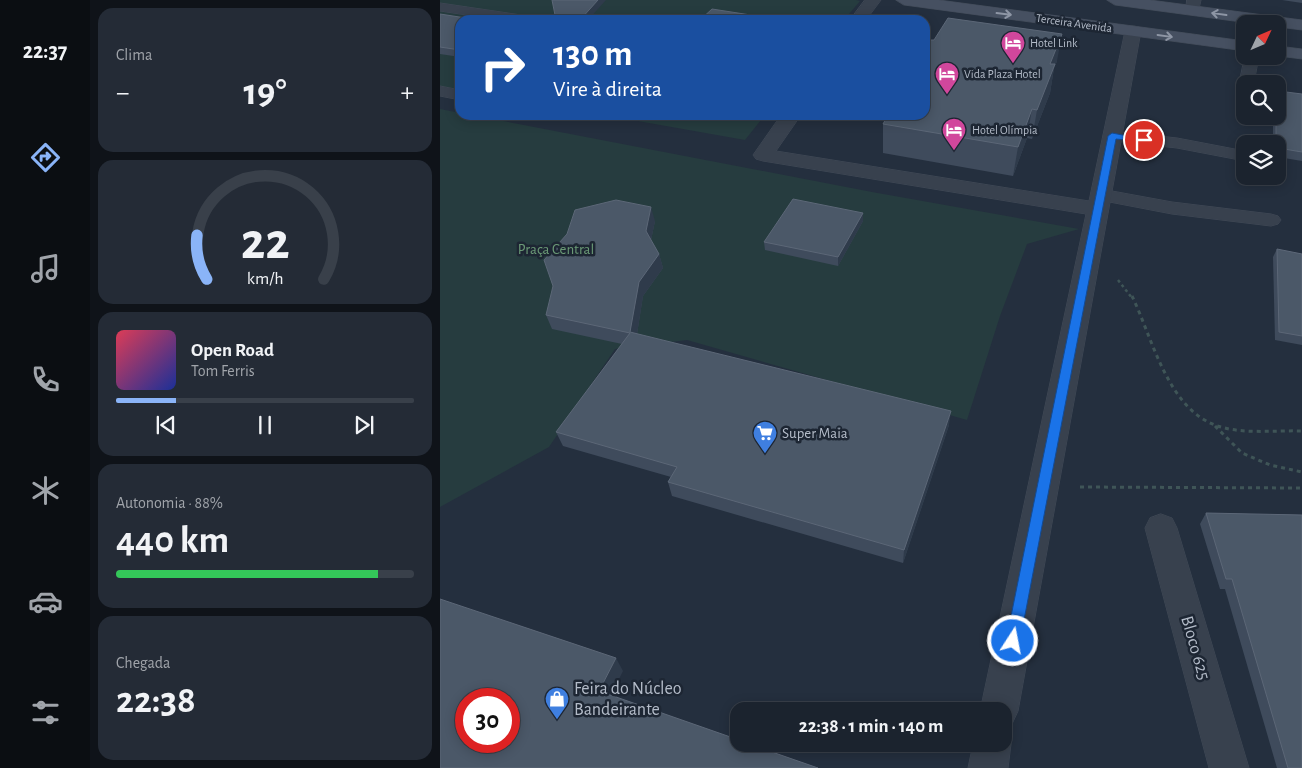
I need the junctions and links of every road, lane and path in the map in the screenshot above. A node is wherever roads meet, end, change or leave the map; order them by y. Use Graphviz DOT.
graph roads {
  1 [pos="873,0"];
  2 [pos="904,0"];
  3 [pos="1115,0"];
  4 [pos="927,2"];
  5 [pos="973,5"];
  6 [pos="1193,5"];
  7 [pos="440,7"];
  8 [pos="494,15"];
  9 [pos="862,15"];
  10 [pos="1302,25"];
  11 [pos="1133,31"];
  12 [pos="1236,45"];
  13 [pos="1286,52"];
  14 [pos="1302,54"];
  15 [pos="440,91"];
  16 [pos="455,94"];
  17 [pos="788,120"];
  18 [pos="1112,136"];
  19 [pos="1236,154"];
  20 [pos="1100,202"];
  21 [pos="1271,220"];
  22 [pos="1087,269"];
  23 [pos="1214,425"];
  24 [pos="1302,431"];
  25 [pos="1302,472"];
  26 [pos="1044,486"];
  27 [pos="1302,488"];
  28 [pos="1161,528"];
  29 [pos="1001,702"];
  30 [pos="991,752"];
  31 [pos="988,768"];
  32 [pos="1230,768"];
  1 -- 9 [label="street"];
  2 -- 4 [label="street, Terceira Avenida"];
  3 -- 6 [label="street, Terceira Avenida"];
  4 -- 5 [label="street, Terceira Avenida"];
  5 -- 11 [label="street, Terceira Avenida, one-way"];
  10 -- 6 [label="street, Terceira Avenida, one-way"];
  7 -- 8 [label="lane"];
  11 -- 12 [label="street, Terceira Avenida, one-way"];
  11 -- 18 [label="street"];
  13 -- 14 [label="street"];
  15 -- 16 [label="lane"];
  17 -- 20 [label="street"];
  18 -- 19 [label="lane"];
  18 -- 20 [label="street"];
  20 -- 21 [label="lane"];
  20 -- 22 [label="street"];
  22 -- 23 [label="path"];
  22 -- 26 [label="street"];
  23 -- 24 [label="path"];
  23 -- 25 [label="path"];
  26 -- 27 [label="path"];
  26 -- 29 [label="street"];
  28 -- 32 [label="street, Bloco 625"];
  30 -- 31 [label="street"];
}
